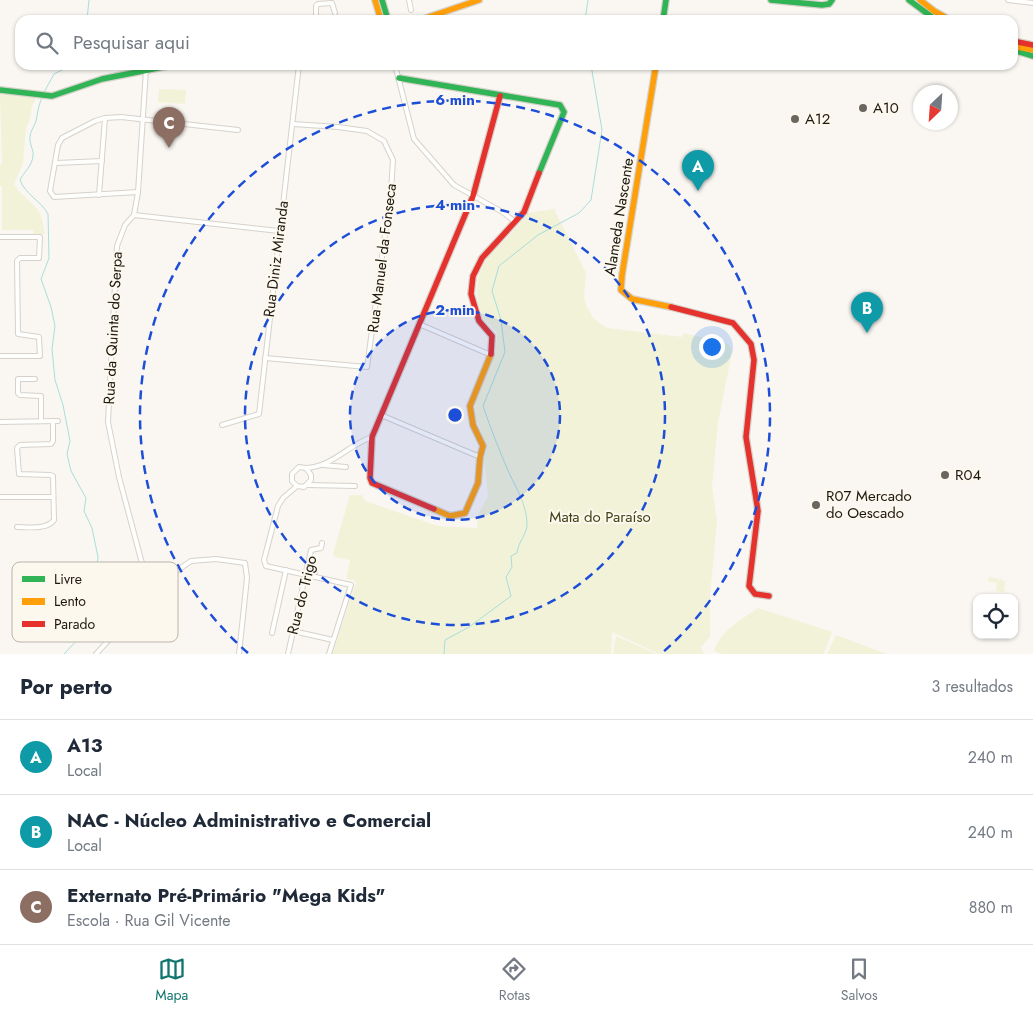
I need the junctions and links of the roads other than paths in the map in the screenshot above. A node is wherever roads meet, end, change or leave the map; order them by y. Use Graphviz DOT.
graph roads {
  1 [pos="375,0"];
  2 [pos="382,0"];
  3 [pos="408,0"];
  4 [pos="479,0"];
  5 [pos="666,0"];
  6 [pos="772,0"];
  7 [pos="832,0"];
  8 [pos="909,0"];
  9 [pos="920,0"];
  10 [pos="1008,0"];
  11 [pos="1033,3"];
  12 [pos="412,10"];
  13 [pos="335,13"];
  14 [pos="316,15"];
  15 [pos="380,15"];
  16 [pos="386,15"];
  17 [pos="435,15"];
  18 [pos="664,15"];
  19 [pos="930,15"];
  20 [pos="941,15"];
  21 [pos="1018,42"];
  22 [pos="1033,45"];
  23 [pos="1018,47"];
  24 [pos="1033,50"];
  25 [pos="1018,51"];
  26 [pos="1033,55"];
  27 [pos="146,70"];
  28 [pos="298,70"];
  29 [pos="397,70"];
  30 [pos="655,70"];
  31 [pos="399,78"];
  32 [pos="0,90"];
  33 [pos="500,96"];
  34 [pos="105,118"];
  35 [pos="143,119"];
  36 [pos="293,124"];
  37 [pos="238,130"];
  38 [pos="102,161"];
  39 [pos="56,163"];
  40 [pos="138,192"];
  41 [pos="99,195"];
  42 [pos="473,196"];
  43 [pos="134,215"];
  44 [pos="515,222"];
  45 [pos="279,231"];
  46 [pos="0,238"];
  47 [pos="419,324"];
  48 [pos="491,355"];
  49 [pos="0,356"];
  50 [pos="265,358"];
  51 [pos="35,379"];
  52 [pos="381,415"];
  53 [pos="0,422"];
  54 [pos="41,422"];
  55 [pos="222,425"];
  56 [pos="372,437"];
  57 [pos="480,457"];
  58 [pos="323,466"];
  59 [pos="346,467"];
  60 [pos="306,468"];
  61 [pos="307,485"];
  62 [pos="297,486"];
  63 [pos="355,486"];
  64 [pos="0,497"];
  65 [pos="54,497"];
  66 [pos="17,527"];
  67 [pos="322,543"];
  68 [pos="140,562"];
  69 [pos="178,570"];
  70 [pos="286,570"];
  71 [pos="305,575"];
  72 [pos="768,596"];
  73 [pos="293,631"];
  74 [pos="272,634"];
  75 [pos="333,640"];
  76 [pos="107,642"];
  77 [pos="96,654"];
  78 [pos="239,654"];
  79 [pos="288,654"];
  80 [pos="329,654"];
  1 -- 15 [label="main road"];
  2 -- 16 [label="main road"];
  3 -- 12 [label="street"];
  4 -- 17 [label="main road"];
  5 -- 18 [label="main road"];
  6 -- 7 [label="main road"];
  8 -- 19 [label="main road"];
  9 -- 20 [label="main road"];
  10 -- 11 [label="street"];
  13 -- 14 [label="street"];
  21 -- 22 [label="main road"];
  23 -- 24 [label="main road"];
  25 -- 26 [label="main road"];
  27 -- 32 [label="main road"];
  27 -- 35 [label="street, Rua da Quinta do Serpa"];
  28 -- 36 [label="street, Rua Diniz Miranda"];
  29 -- 31 [label="street"];
  30 -- 72 [label="main road, Alameda Nascente"];
  31 -- 33 [label="main road"];
  31 -- 42 [label="street"];
  33 -- 42 [label="main road"];
  33 -- 44 [label="main road"];
  34 -- 35 [label="street"];
  34 -- 38 [label="street"];
  34 -- 39 [label="street"];
  35 -- 37 [label="street"];
  35 -- 40 [label="street, Rua da Quinta do Serpa"];
  36 -- 45 [label="street, Rua Diniz Miranda"];
  36 -- 50 [label="street, Rua Manuel da Fonseca"];
  38 -- 39 [label="street"];
  38 -- 41 [label="street"];
  39 -- 41 [label="street"];
  40 -- 41 [label="street"];
  40 -- 43 [label="street, Rua da Quinta do Serpa"];
  42 -- 44 [label="street"];
  42 -- 47 [label="main road"];
  43 -- 45 [label="street"];
  43 -- 68 [label="street, Rua da Quinta do Serpa"];
  44 -- 48 [label="main road"];
  45 -- 50 [label="street, Rua Diniz Miranda"];
  46 -- 49 [label="street"];
  47 -- 48 [label="street"];
  47 -- 52 [label="main road"];
  48 -- 57 [label="main road"];
  50 -- 55 [label="street, Rua Diniz Miranda"];
  51 -- 54 [label="street"];
  52 -- 56 [label="main road"];
  52 -- 57 [label="street"];
  53 -- 54 [label="street"];
  54 -- 65 [label="street"];
  56 -- 57 [label="main road"];
  56 -- 58 [label="street"];
  58 -- 59 [label="street"];
  58 -- 60 [label="street"];
  60 -- 61 [label="street"];
  60 -- 62 [label="street"];
  61 -- 62 [label="street"];
  61 -- 63 [label="street"];
  62 -- 70 [label="street"];
  64 -- 65 [label="street"];
  65 -- 66 [label="street"];
  67 -- 71 [label="street, Rua do Trigo"];
  69 -- 78 [label="street"];
  70 -- 71 [label="street"];
  70 -- 74 [label="street"];
  71 -- 73 [label="street, Rua do Trigo"];
  71 -- 75 [label="street"];
  73 -- 75 [label="street"];
  73 -- 79 [label="street, Rua do Trigo"];
  75 -- 80 [label="street"];
  76 -- 77 [label="street"];
}
